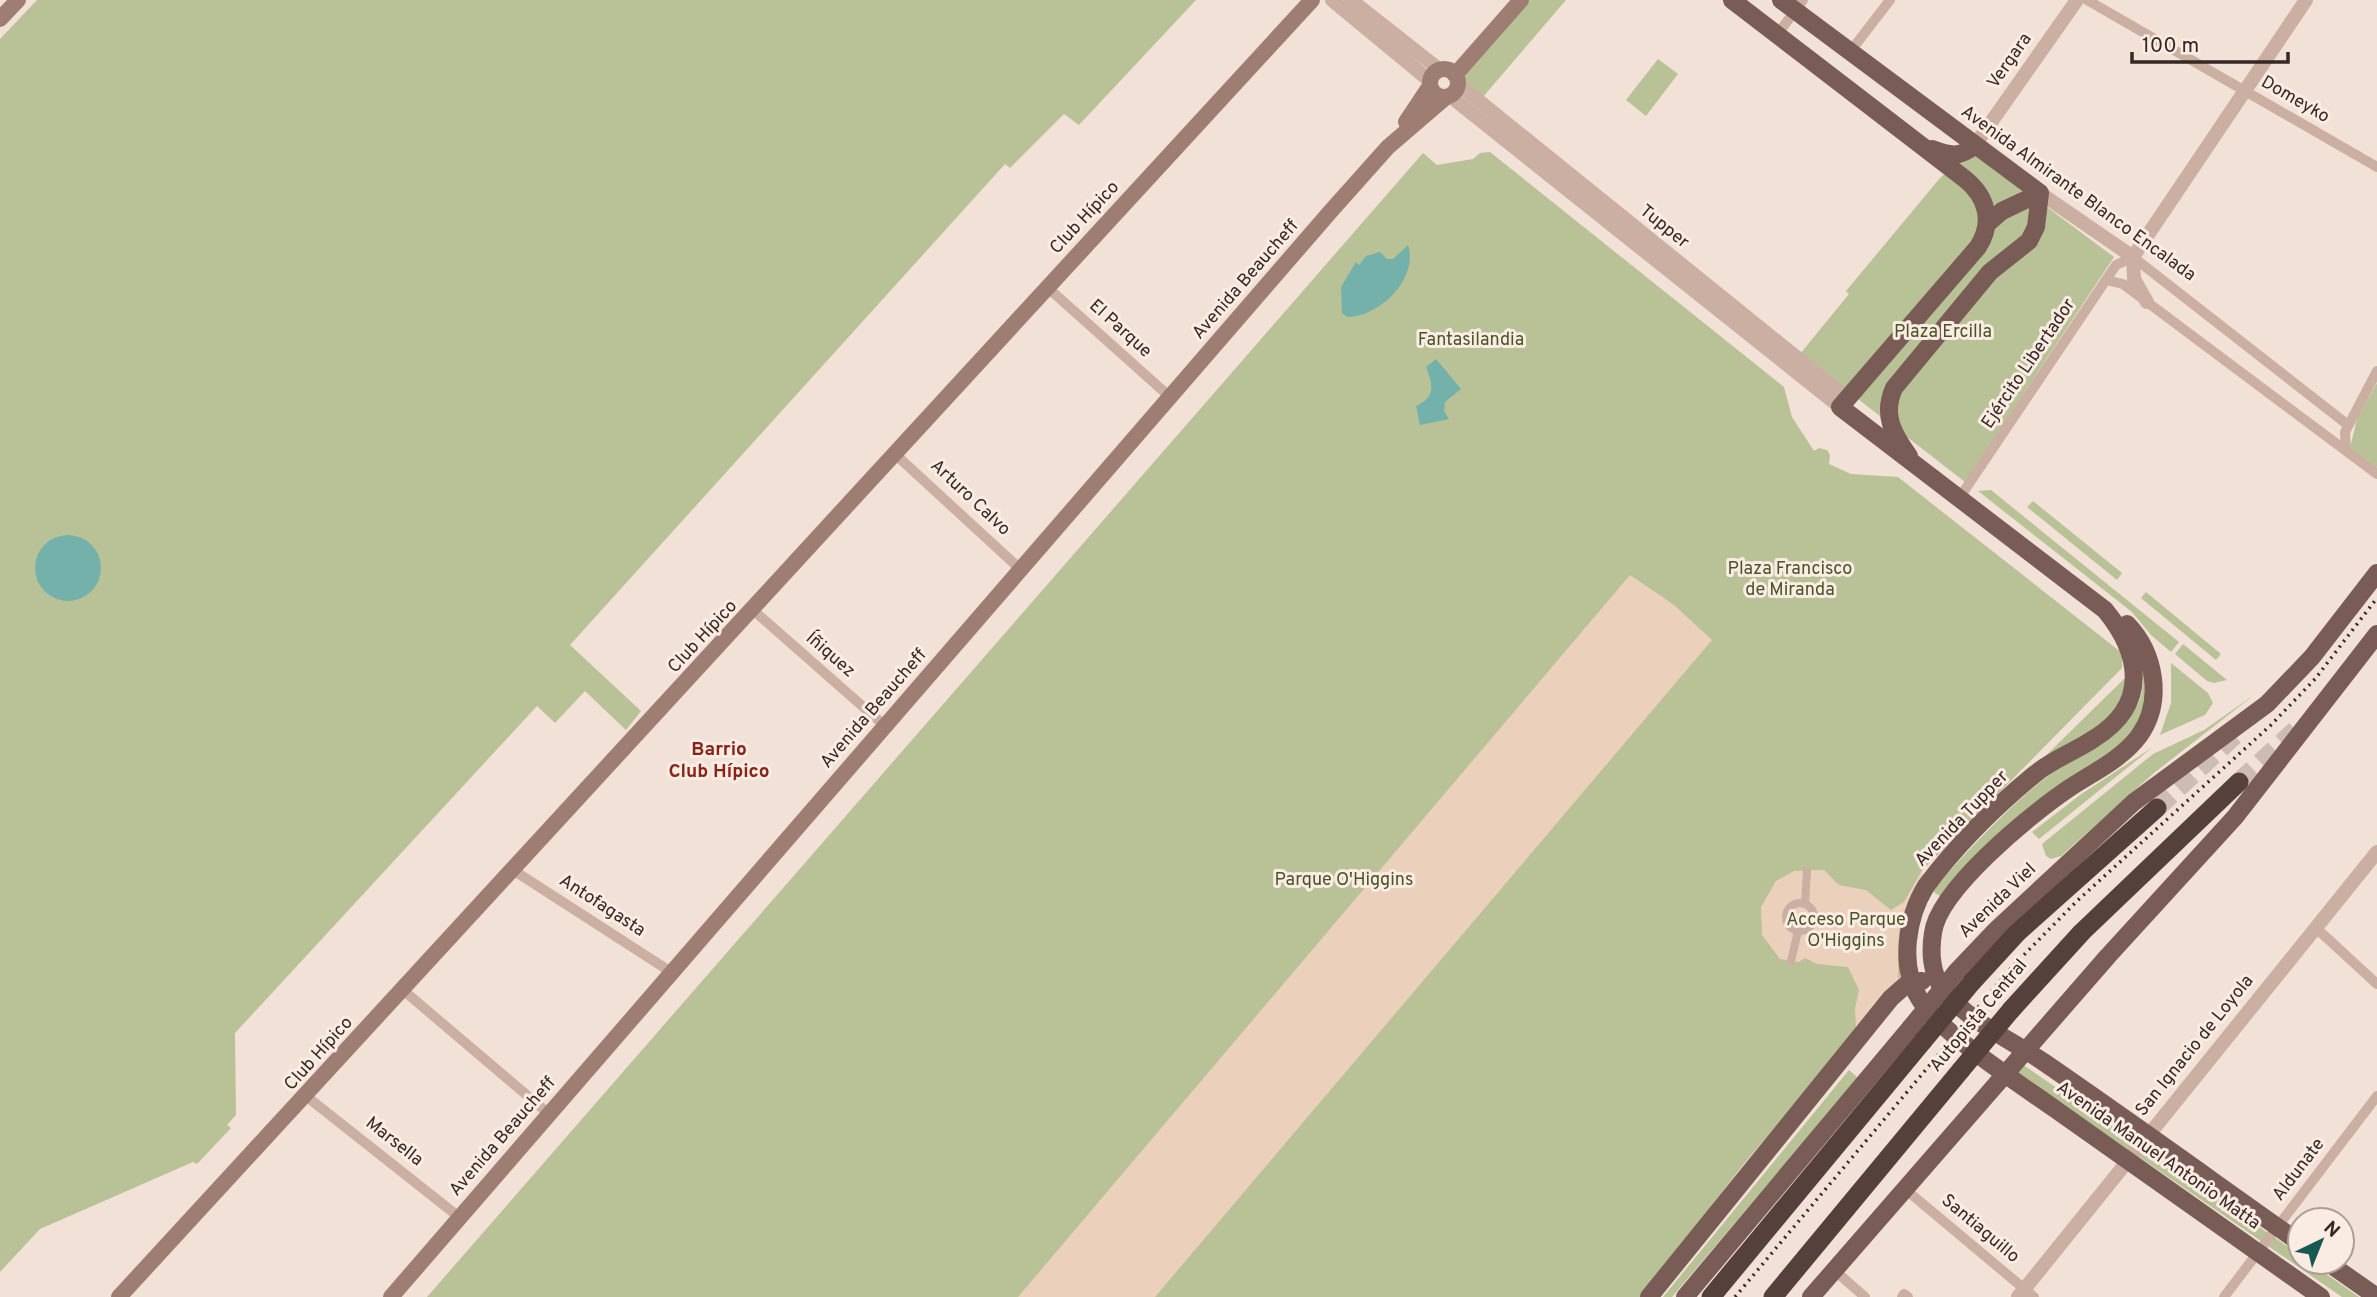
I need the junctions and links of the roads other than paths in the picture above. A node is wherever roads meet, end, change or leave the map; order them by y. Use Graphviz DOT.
graph roads {
  1 [pos="18,0"];
  2 [pos="1312,0"];
  3 [pos="1332,0"];
  4 [pos="1350,0"];
  5 [pos="1521,0"];
  6 [pos="1732,0"];
  7 [pos="1890,0"];
  8 [pos="2077,0"];
  9 [pos="2087,0"];
  10 [pos="2306,0"];
  11 [pos="1793,4"];
  12 [pos="0,19"];
  13 [pos="1777,35"];
  14 [pos="1850,52"];
  15 [pos="1444,84"];
  16 [pos="2245,91"];
  17 [pos="1919,145"];
  18 [pos="1975,145"];
  19 [pos="2377,167"];
  20 [pos="2040,192"];
  21 [pos="1987,224"];
  22 [pos="2133,257"];
  23 [pos="2106,280"];
  24 [pos="1047,287"];
  25 [pos="2147,302"];
  26 [pos="2377,371"];
  27 [pos="2284,377"];
  28 [pos="2271,396"];
  29 [pos="1170,397"];
  30 [pos="1843,403"];
  31 [pos="2348,425"];
  32 [pos="2346,451"];
  33 [pos="895,454"];
  34 [pos="1913,461"];
  35 [pos="2377,474"];
  36 [pos="1960,498"];
  37 [pos="1020,569"];
  38 [pos="2377,573"];
  39 [pos="753,610"];
  40 [pos="2105,610"];
  41 [pos="2377,634"];
  42 [pos="885,726"];
  43 [pos="2239,782"];
  44 [pos="2157,808"];
  45 [pos="2377,852"];
  46 [pos="513,870"];
  47 [pos="1807,871"];
  48 [pos="1805,904"];
  49 [pos="2315,927"];
  50 [pos="1798,931"];
  51 [pos="1791,961"];
  52 [pos="671,972"];
  53 [pos="1964,976"];
  54 [pos="1913,982"];
  55 [pos="2377,984"];
  56 [pos="1942,988"];
  57 [pos="403,990"];
  58 [pos="1917,1034"];
  59 [pos="2025,1050"];
  60 [pos="2004,1073"];
  61 [pos="306,1096"];
  62 [pos="2377,1097"];
  63 [pos="549,1114"];
  64 [pos="2147,1136"];
  65 [pos="2128,1161"];
  66 [pos="1905,1189"];
  67 [pos="459,1217"];
  68 [pos="2278,1227"];
  69 [pos="2286,1233"];
  70 [pos="2258,1253"];
  71 [pos="1834,1270"];
  72 [pos="2347,1276"];
  73 [pos="2025,1294"];
  74 [pos="119,1297"];
  75 [pos="391,1297"];
  76 [pos="1650,1297"];
  77 [pos="1685,1297"];
  78 [pos="1711,1297"];
  79 [pos="1773,1297"];
  80 [pos="1811,1297"];
  81 [pos="1865,1297"];
  82 [pos="1902,1297"];
  83 [pos="1908,1297"];
  84 [pos="2224,1297"];
  85 [pos="2321,1297"];
  86 [pos="2377,1297"];
  1 -- 12 [label="main road"];
  2 -- 24 [label="main road, Club Hípico"];
  3 -- 15 [label="street, Tupper"];
  4 -- 15 [label="street, Tupper"];
  5 -- 15 [label="main road, Avenida Beaucheff"];
  6 -- 13 [label="main road"];
  7 -- 14 [label="street"];
  8 -- 18 [label="street, Vergara"];
  9 -- 16 [label="street, Domeyko"];
  10 -- 16 [label="street"];
  11 -- 13 [label="street"];
  11 -- 14 [label="main road, Avenida Almirante Blanco Encalada"];
  13 -- 17 [label="main road"];
  14 -- 18 [label="main road, Avenida Almirante Blanco Encalada"];
  15 -- 29 [label="main road, Avenida Beaucheff"];
  15 -- 30 [label="street, Tupper"];
  16 -- 19 [label="street, Domeyko"];
  16 -- 22 [label="street"];
  17 -- 18 [label="main road"];
  17 -- 21 [label="main road"];
  18 -- 20 [label="main road, Avenida Almirante Blanco Encalada"];
  20 -- 21 [label="main road"];
  20 -- 22 [label="street, Avenida Almirante Blanco Encalada"];
  20 -- 34 [label="main road"];
  21 -- 30 [label="main road"];
  22 -- 23 [label="street, Ejército Libertador"];
  22 -- 25 [label="street"];
  22 -- 27 [label="street, Avenida Almirante Blanco Encalada"];
  23 -- 25 [label="street"];
  23 -- 36 [label="street, Ejército Libertador"];
  24 -- 29 [label="street, El Parque"];
  24 -- 33 [label="main road, Club Hípico"];
  25 -- 28 [label="street"];
  26 -- 31 [label="street"];
  27 -- 28 [label="street"];
  27 -- 31 [label="street, Avenida Almirante Blanco Encalada"];
  28 -- 32 [label="street"];
  29 -- 37 [label="main road, Avenida Beaucheff"];
  30 -- 34 [label="main road, Avenida Tupper"];
  31 -- 32 [label="street"];
  32 -- 35 [label="street"];
  33 -- 37 [label="street, Arturo Calvo"];
  33 -- 39 [label="main road, Club Hípico"];
  34 -- 36 [label="main road, Avenida Tupper"];
  36 -- 40 [label="main road, Avenida Tupper"];
  37 -- 42 [label="main road, Avenida Beaucheff"];
  38 -- 53 [label="main road, Avenida Viel"];
  39 -- 42 [label="street, Íñiquez"];
  39 -- 46 [label="main road, Club Hípico"];
  40 -- 54 [label="main road, Avenida Tupper"];
  40 -- 56 [label="main road, Avenida Tupper"];
  41 -- 59 [label="main road"];
  42 -- 52 [label="main road, Avenida Beaucheff"];
  43 -- 79 [label="highway, Autopista Central, bridge"];
  44 -- 53 [label="highway, Autopista Central"];
  45 -- 49 [label="street, San Ignacio de Loyola"];
  46 -- 52 [label="street, Antofagasta"];
  46 -- 57 [label="main road, Club Hípico"];
  47 -- 48 [label="street"];
  48 -- 50 [label="street"];
  48 -- 50 [label="street"];
  49 -- 55 [label="street"];
  49 -- 64 [label="street, San Ignacio de Loyola"];
  50 -- 51 [label="street"];
  52 -- 63 [label="main road, Avenida Beaucheff"];
  53 -- 58 [label="highway, Autopista Central, bridge"];
  54 -- 56 [label="main road"];
  54 -- 60 [label="main road, Avenida Tupper"];
  54 -- 76 [label="main road"];
  56 -- 59 [label="main road"];
  57 -- 61 [label="main road, Club Hípico"];
  57 -- 63 [label="street"];
  58 -- 77 [label="main road"];
  58 -- 78 [label="highway, Autopista Central"];
  59 -- 60 [label="main road"];
  59 -- 64 [label="main road, Avenida Manuel Antonio Matta"];
  60 -- 65 [label="main road, Avenida Manuel Antonio Matta"];
  60 -- 66 [label="main road"];
  61 -- 67 [label="street, Marsella"];
  61 -- 74 [label="main road, Club Hípico"];
  62 -- 68 [label="street, Aldunate"];
  63 -- 67 [label="main road, Avenida Beaucheff"];
  64 -- 65 [label="street, San Ignacio de Loyola"];
  64 -- 68 [label="main road, Avenida Manuel Antonio Matta"];
  65 -- 70 [label="main road, Avenida Manuel Antonio Matta"];
  65 -- 73 [label="street, San Ignacio de Loyola"];
  66 -- 71 [label="main road"];
  66 -- 73 [label="street, Santiaguillo"];
  67 -- 75 [label="main road, Avenida Beaucheff"];
  68 -- 69 [label="main road, Avenida Manuel Antonio Matta"];
  68 -- 70 [label="street, Aldunate"];
  70 -- 84 [label="street, Aldunate"];
  70 -- 85 [label="main road, Avenida Manuel Antonio Matta"];
  71 -- 80 [label="main road"];
  71 -- 81 [label="street"];
  72 -- 86 [label="main road"];
  82 -- 83 [label="street"];
}
